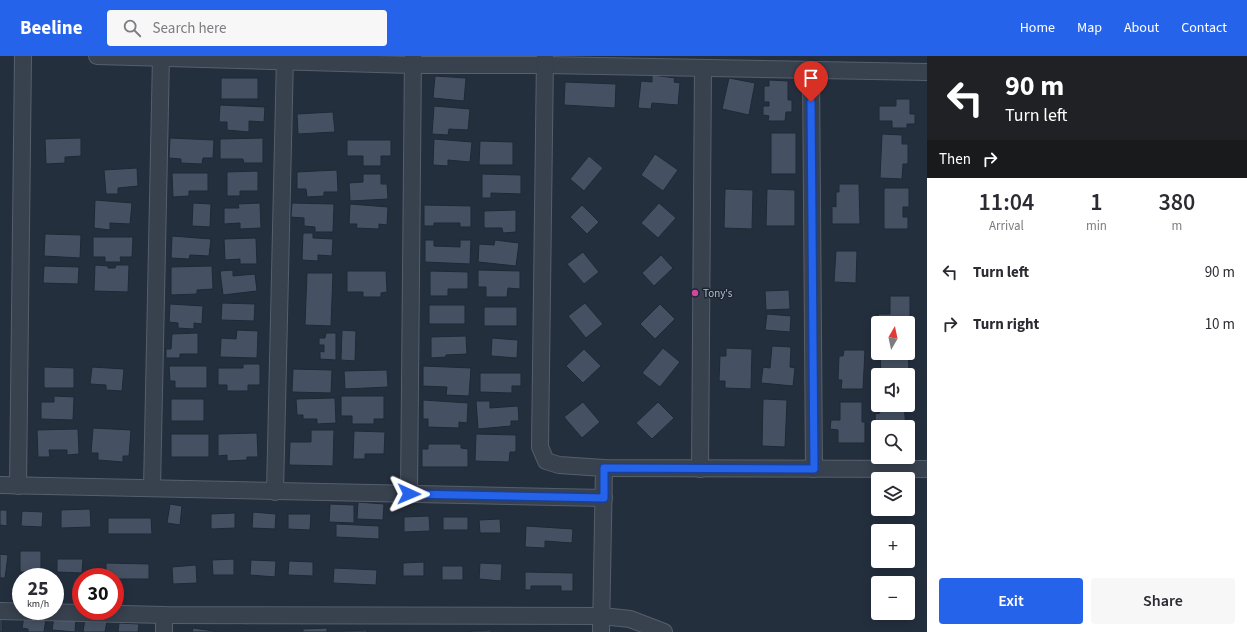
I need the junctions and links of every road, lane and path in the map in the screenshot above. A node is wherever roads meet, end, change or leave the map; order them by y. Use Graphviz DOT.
graph roads {
  1 [pos="23,56"];
  2 [pos="96,56"];
  3 [pos="161,56"];
  4 [pos="285,58"];
  5 [pos="545,60"];
  6 [pos="413,61"];
  7 [pos="672,61"];
  8 [pos="802,65"];
  9 [pos="703,68"];
  10 [pos="927,72"];
  11 [pos="604,468"];
  12 [pos="700,469"];
  13 [pos="814,469"];
  14 [pos="927,469"];
  15 [pos="0,486"];
  16 [pos="18,486"];
  17 [pos="152,488"];
  18 [pos="275,492"];
  19 [pos="409,494"];
  20 [pos="604,498"];
  21 [pos="0,611"];
  22 [pos="164,615"];
  23 [pos="602,616"];
  24 [pos="164,632"];
  25 [pos="601,632"];
  26 [pos="664,632"];
  1 -- 16 [label="street"];
  2 -- 3 [label="street"];
  3 -- 4 [label="street"];
  3 -- 17 [label="street"];
  4 -- 6 [label="street"];
  4 -- 18 [label="street"];
  5 -- 6 [label="street"];
  5 -- 7 [label="street"];
  5 -- 11 [label="street"];
  6 -- 19 [label="street"];
  7 -- 9 [label="street"];
  8 -- 9 [label="street"];
  8 -- 10 [label="street"];
  8 -- 13 [label="street"];
  9 -- 12 [label="street"];
  11 -- 12 [label="street"];
  11 -- 20 [label="street"];
  12 -- 13 [label="street"];
  13 -- 14 [label="street"];
  15 -- 16 [label="street"];
  16 -- 17 [label="street"];
  17 -- 18 [label="street"];
  18 -- 19 [label="street"];
  19 -- 20 [label="street"];
  20 -- 23 [label="street"];
  21 -- 22 [label="street"];
  22 -- 23 [label="street"];
  22 -- 24 [label="street"];
  23 -- 25 [label="street"];
  23 -- 26 [label="street"];
}
